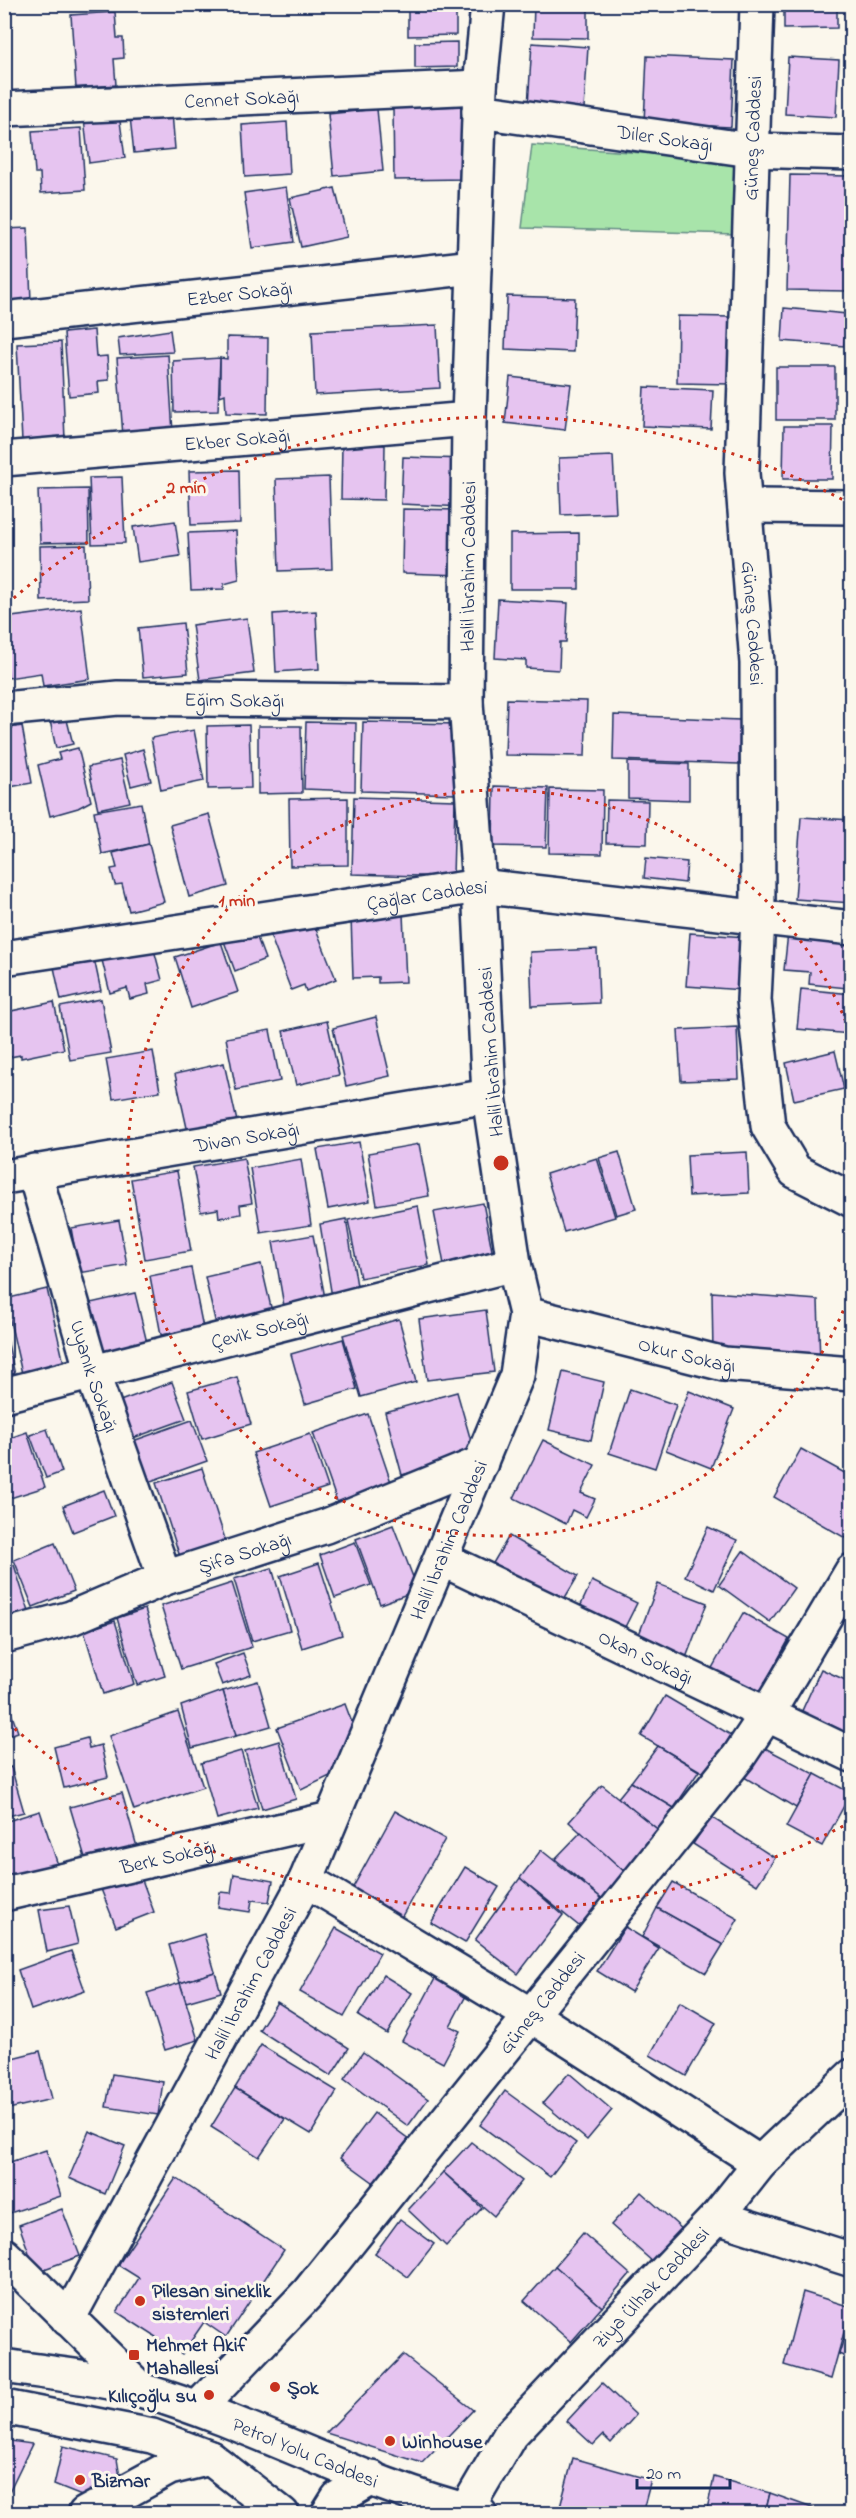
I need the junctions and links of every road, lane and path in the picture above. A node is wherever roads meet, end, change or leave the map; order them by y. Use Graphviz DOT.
graph roads {
  1 [pos="488,4"];
  2 [pos="757,4"];
  3 [pos="479,99"];
  4 [pos="4,109"];
  5 [pos="751,150"];
  6 [pos="852,153"];
  7 [pos="474,267"];
  8 [pos="4,319"];
  9 [pos="469,419"];
  10 [pos="4,459"];
  11 [pos="744,506"];
  12 [pos="852,507"];
  13 [pos="466,702"];
  14 [pos="4,709"];
  15 [pos="479,886"];
  16 [pos="758,917"];
  17 [pos="852,928"];
  18 [pos="4,958"];
  19 [pos="489,1096"];
  20 [pos="19,1174"];
  21 [pos="852,1200"];
  22 [pos="514,1264"];
  23 [pos="526,1314"];
  24 [pos="92,1372"];
  25 [pos="852,1374"];
  26 [pos="4,1395"];
  27 [pos="481,1463"];
  28 [pos="442,1559"];
  29 [pos="852,1571"];
  30 [pos="165,1578"];
  31 [pos="4,1636"];
  32 [pos="767,1714"];
  33 [pos="852,1755"];
  34 [pos="330,1819"];
  35 [pos="306,1880"];
  36 [pos="4,1894"];
  37 [pos="532,2016"];
  38 [pos="852,2076"];
  39 [pos="760,2163"];
  40 [pos="717,2217"];
  41 [pos="4,2255"];
  42 [pos="852,2260"];
  43 [pos="68,2319"];
  44 [pos="4,2366"];
  45 [pos="141,2390"];
  46 [pos="4,2407"];
  47 [pos="198,2408"];
  48 [pos="210,2458"];
  49 [pos="372,2478"];
  50 [pos="472,2512"];
  51 [pos="85,2514"];
  52 [pos="282,2514"];
  53 [pos="328,2514"];
  1 -- 3 [label="street, Halil İbrahim Caddesi"];
  2 -- 5 [label="street, Güneş Caddesi"];
  3 -- 4 [label="street, Cennet Sokağı"];
  3 -- 5 [label="street, Diler Sokağı"];
  3 -- 7 [label="street, Halil İbrahim Caddesi"];
  5 -- 6 [label="street, Diler Sokağı"];
  5 -- 11 [label="street, Güneş Caddesi"];
  7 -- 8 [label="street, Ezber Sokağı"];
  7 -- 9 [label="street, Halil İbrahim Caddesi"];
  9 -- 10 [label="street, Ekber Sokağı"];
  9 -- 13 [label="street, Halil İbrahim Caddesi"];
  11 -- 12 [label="street"];
  11 -- 16 [label="street, Güneş Caddesi"];
  13 -- 14 [label="street, Eğim Sokağı"];
  13 -- 15 [label="street, Halil İbrahim Caddesi"];
  15 -- 16 [label="street, Çağlar Caddesi"];
  15 -- 18 [label="street, Çağlar Caddesi"];
  15 -- 19 [label="street, Halil İbrahim Caddesi"];
  16 -- 17 [label="street, Çağlar Caddesi"];
  16 -- 21 [label="street, Güneş Caddesi"];
  19 -- 20 [label="street, Divan Sokağı"];
  19 -- 22 [label="street, Halil İbrahim Caddesi"];
  20 -- 24 [label="street, Uyanık Sokağı"];
  22 -- 23 [label="street, Halil İbrahim Caddesi"];
  22 -- 24 [label="street, Çevik Sokağı"];
  23 -- 25 [label="street, Okur Sokağı"];
  23 -- 27 [label="street, Halil İbrahim Caddesi"];
  24 -- 26 [label="street, Çevik Sokağı"];
  24 -- 30 [label="street, Uyanık Sokağı"];
  27 -- 28 [label="street, Halil İbrahim Caddesi"];
  27 -- 30 [label="street, Şifa Sokağı"];
  28 -- 32 [label="street, Okan Sokağı"];
  28 -- 34 [label="street, Halil İbrahim Caddesi"];
  29 -- 32 [label="street, Güneş Caddesi"];
  30 -- 31 [label="street, Şifa Sokağı"];
  32 -- 33 [label="street, Okan Sokağı"];
  32 -- 37 [label="street, Güneş Caddesi"];
  34 -- 35 [label="street, Halil İbrahim Caddesi"];
  34 -- 36 [label="street, Berk Sokağı"];
  35 -- 37 [label="street"];
  35 -- 43 [label="street, Halil İbrahim Caddesi"];
  37 -- 39 [label="street"];
  37 -- 47 [label="street, Güneş Caddesi"];
  38 -- 39 [label="street, Ziya Ülhak Caddesi"];
  39 -- 40 [label="street, Ziya Ülhak Caddesi"];
  40 -- 42 [label="street"];
  40 -- 50 [label="street, Ziya Ülhak Caddesi"];
  41 -- 43 [label="street"];
  43 -- 45 [label="street"];
  44 -- 45 [label="street, Petrol Yolu Caddesi"];
  45 -- 47 [label="street, Petrol Yolu Caddesi"];
  46 -- 48 [label="street"];
  47 -- 49 [label="street, Petrol Yolu Caddesi"];
  48 -- 51 [label="street"];
  48 -- 52 [label="street"];
  49 -- 50 [label="street, Petrol Yolu Caddesi"];
  49 -- 53 [label="street"];
}
